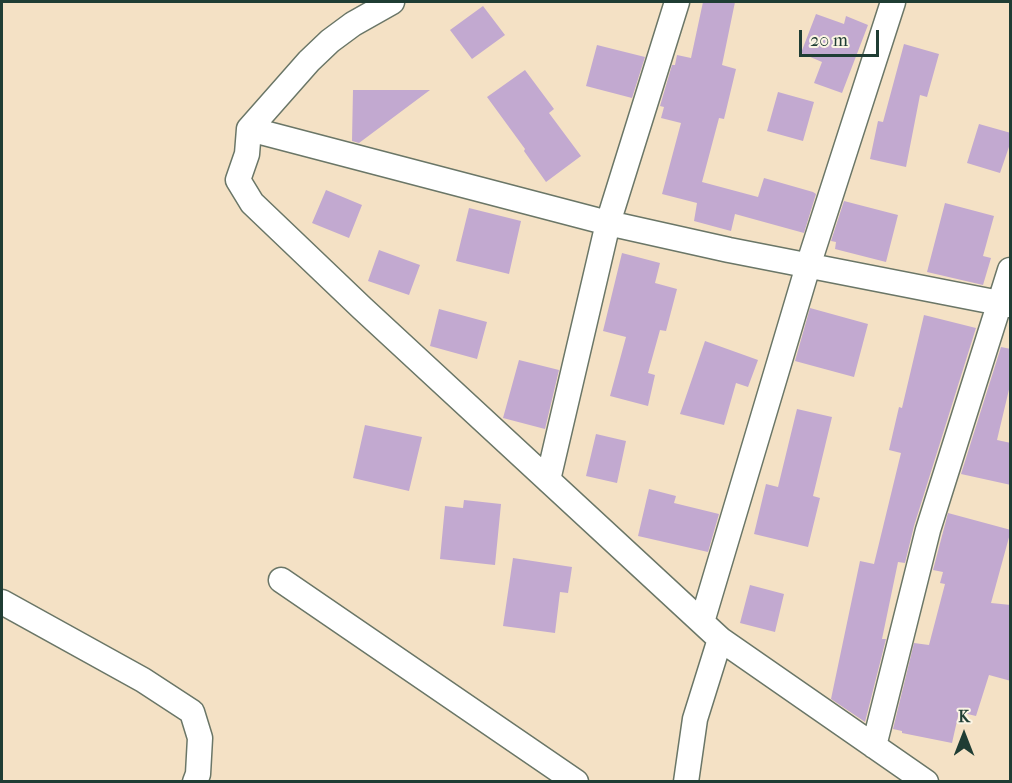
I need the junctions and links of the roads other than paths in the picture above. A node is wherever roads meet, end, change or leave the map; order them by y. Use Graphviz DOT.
graph roads {
  1 [pos="392,2"];
  2 [pos="677,2"];
  3 [pos="892,2"];
  4 [pos="249,129"];
  5 [pos="608,223"];
  6 [pos="808,266"];
  7 [pos="1011,270"];
  8 [pos="1005,304"];
  9 [pos="548,480"];
  10 [pos="281,580"];
  11 [pos="2,602"];
  12 [pos="702,622"];
  13 [pos="720,639"];
  14 [pos="874,746"];
  15 [pos="195,782"];
  16 [pos="576,782"];
  17 [pos="686,782"];
  18 [pos="926,782"];
  1 -- 4 [label="street"];
  2 -- 5 [label="street"];
  3 -- 6 [label="street"];
  4 -- 5 [label="street"];
  4 -- 9 [label="street"];
  5 -- 6 [label="street"];
  5 -- 9 [label="street"];
  6 -- 8 [label="street"];
  6 -- 12 [label="street"];
  7 -- 8 [label="street"];
  8 -- 14 [label="street"];
  9 -- 12 [label="street"];
  10 -- 16 [label="street"];
  11 -- 15 [label="street"];
  12 -- 13 [label="street"];
  13 -- 14 [label="street"];
  13 -- 17 [label="street"];
  14 -- 18 [label="street"];
}
